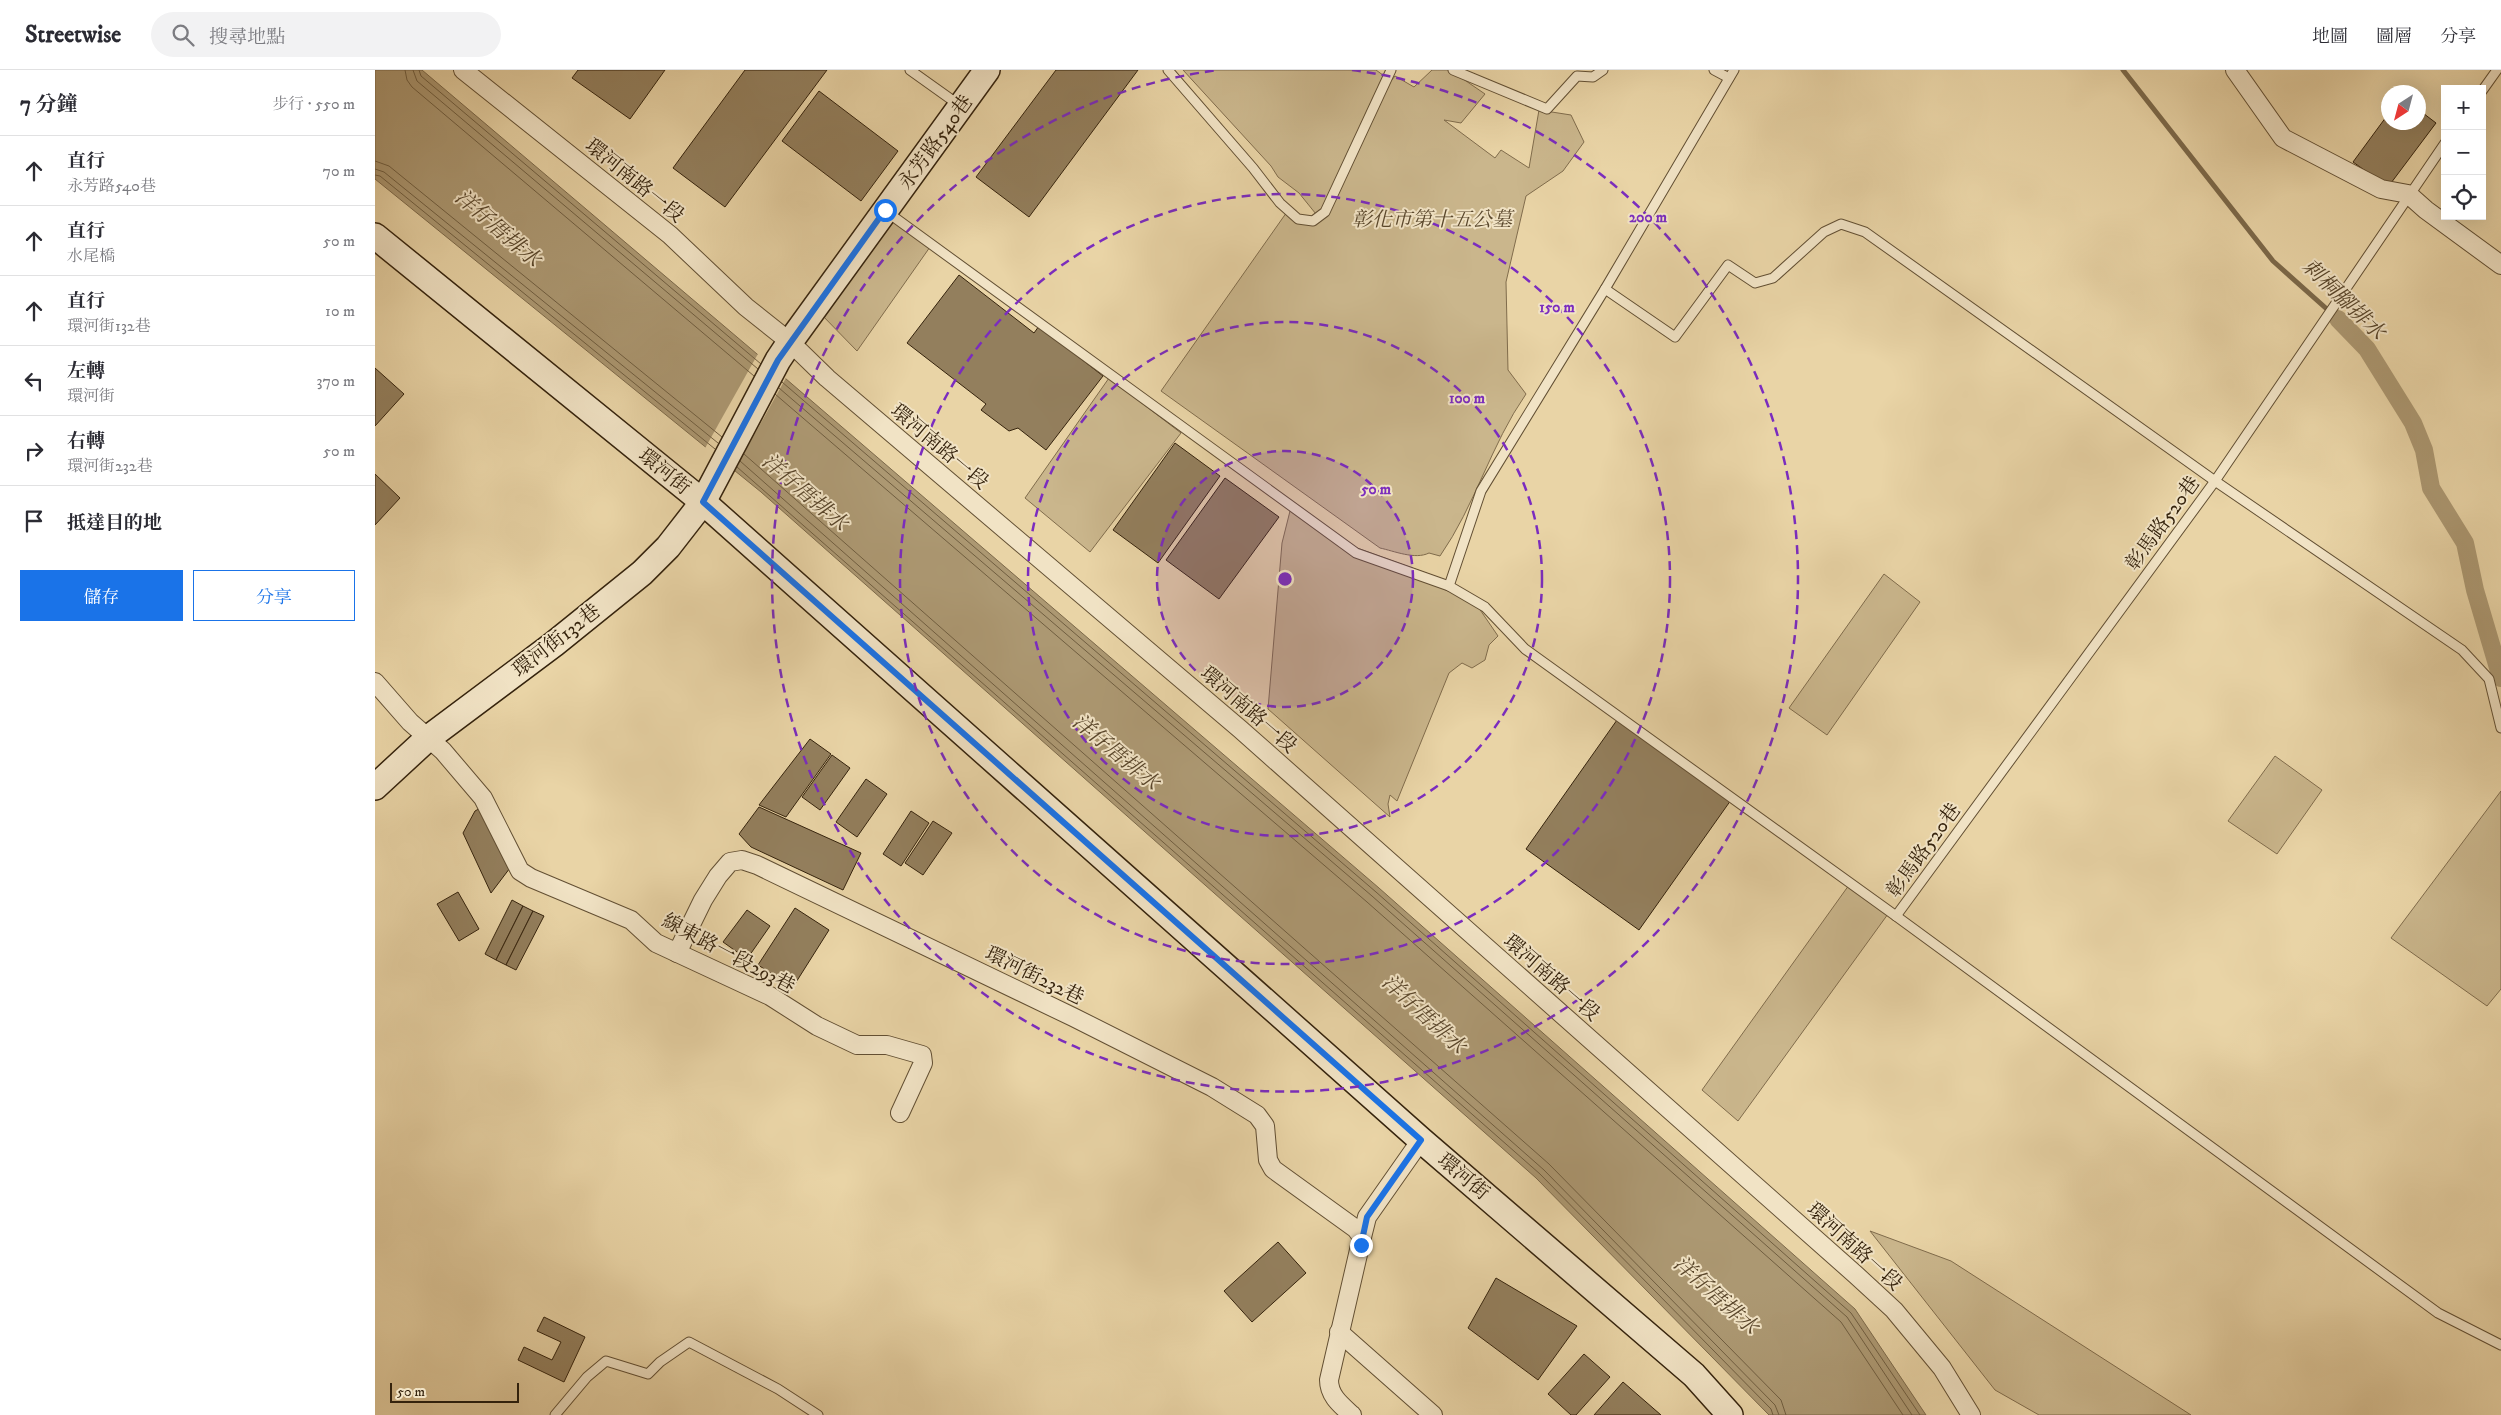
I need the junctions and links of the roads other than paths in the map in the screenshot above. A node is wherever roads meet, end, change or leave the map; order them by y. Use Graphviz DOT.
graph roads {
  1 [pos="463,70"];
  2 [pos="910,70"];
  3 [pos="987,70"];
  4 [pos="1168,70"];
  5 [pos="1391,70"];
  6 [pos="1453,70"];
  7 [pos="1603,70"];
  8 [pos="1714,70"];
  9 [pos="2235,70"];
  10 [pos="2497,70"];
  11 [pos="1732,74"];
  12 [pos="2486,85"];
  13 [pos="961,107"];
  14 [pos="2441,149"];
  15 [pos="2408,194"];
  16 [pos="885,210"];
  17 [pos="375,236"];
  18 [pos="2501,265"];
  19 [pos="1605,289"];
  20 [pos="784,351"];
  21 [pos="717,474"];
  22 [pos="2215,481"];
  23 [pos="703,502"];
  24 [pos="1449,586"];
  25 [pos="375,682"];
  26 [pos="2501,728"];
  27 [pos="427,739"];
  28 [pos="375,787"];
  29 [pos="1896,916"];
  30 [pos="677,953"];
  31 [pos="900,1113"];
  32 [pos="1421,1140"];
  33 [pos="1362,1237"];
  34 [pos="1339,1332"];
  35 [pos="2501,1345"];
  36 [pos="555,1415"];
  37 [pos="819,1415"];
  38 [pos="1352,1415"];
  39 [pos="1433,1415"];
  40 [pos="1730,1415"];
  41 [pos="1971,1415"];
  1 -- 20 [label="street, 環河南路一段"];
  2 -- 13 [label="lane"];
  3 -- 13 [label="street, 永芳路540巷"];
  4 -- 5 [label="lane"];
  6 -- 7 [label="lane"];
  8 -- 11 [label="lane"];
  9 -- 15 [label="street"];
  10 -- 12 [label="lane"];
  11 -- 19 [label="lane"];
  13 -- 16 [label="street, 永芳路540巷"];
  14 -- 15 [label="lane, 彰馬路520巷"];
  15 -- 18 [label="street"];
  15 -- 22 [label="lane, 彰馬路520巷"];
  16 -- 20 [label="street, 永芳路540巷"];
  16 -- 24 [label="lane"];
  17 -- 23 [label="street, 環河街"];
  19 -- 22 [label="lane"];
  19 -- 24 [label="lane"];
  20 -- 21 [label="street, 永芳路540巷"];
  20 -- 41 [label="street, 環河南路一段"];
  21 -- 23 [label="street, 環河街132巷"];
  22 -- 26 [label="lane"];
  22 -- 29 [label="lane, 彰馬路520巷"];
  23 -- 27 [label="street, 環河街132巷"];
  23 -- 32 [label="street, 環河街"];
  24 -- 29 [label="lane"];
  25 -- 27 [label="street, 線東路一段293巷"];
  27 -- 28 [label="street, 環河街132巷"];
  27 -- 30 [label="street, 線東路一段293巷"];
  29 -- 35 [label="lane"];
  30 -- 31 [label="street, 線東路一段293巷"];
  30 -- 33 [label="street, 環河街232巷"];
  32 -- 33 [label="street"];
  32 -- 40 [label="street, 環河街"];
  33 -- 34 [label="street"];
  34 -- 38 [label="street"];
  34 -- 39 [label="street"];
  36 -- 37 [label="lane"];
}
